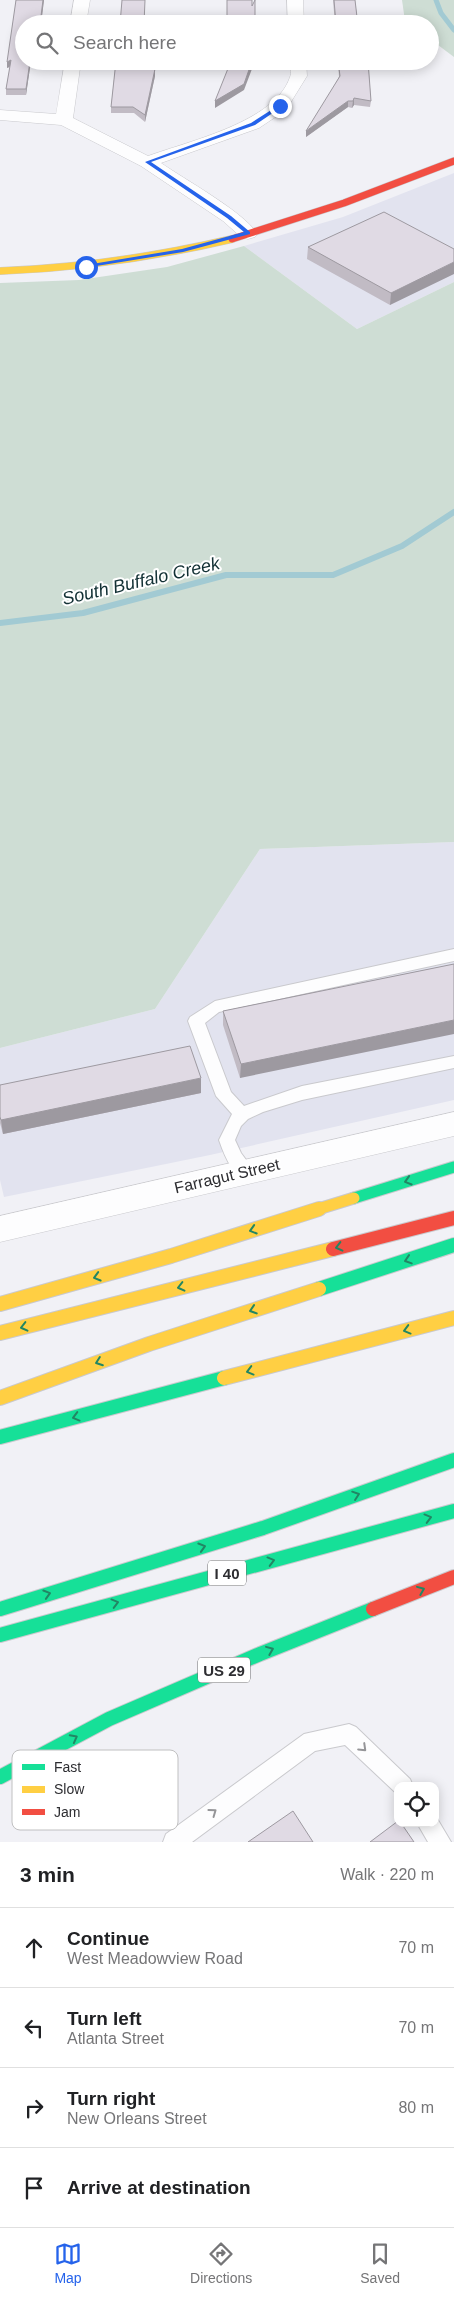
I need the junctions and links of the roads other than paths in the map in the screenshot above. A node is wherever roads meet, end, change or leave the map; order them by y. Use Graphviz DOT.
graph roads {
  1 [pos="82,0"];
  2 [pos="295,0"];
  3 [pos="80,15"];
  4 [pos="296,15"];
  5 [pos="72,70"];
  6 [pos="299,70"];
  7 [pos="0,115"];
  8 [pos="64,120"];
  9 [pos="454,161"];
  10 [pos="148,162"];
  11 [pos="248,233"];
  12 [pos="0,271"];
  13 [pos="454,955"];
  14 [pos="454,1062"];
  15 [pos="242,1114"];
  16 [pos="454,1124"];
  17 [pos="454,1167"];
  18 [pos="247,1172"];
  19 [pos="454,1218"];
  20 [pos="0,1229"];
  21 [pos="454,1245"];
  22 [pos="0,1304"];
  23 [pos="454,1318"];
  24 [pos="0,1333"];
  25 [pos="0,1398"];
  26 [pos="0,1437"];
  27 [pos="454,1460"];
  28 [pos="454,1511"];
  29 [pos="454,1577"];
  30 [pos="0,1609"];
  31 [pos="0,1634"];
  32 [pos="52,1750"];
  33 [pos="12,1772"];
  34 [pos="0,1778"];
  35 [pos="399,1782"];
  36 [pos="431,1827"];
  37 [pos="174,1842"];
  38 [pos="440,1842"];
  1 -- 3 [label="street"];
  2 -- 4 [label="street"];
  5 -- 8 [label="street"];
  6 -- 10 [label="street"];
  7 -- 8 [label="street"];
  8 -- 10 [label="street"];
  9 -- 11 [label="main road"];
  10 -- 11 [label="street"];
  11 -- 12 [label="main road"];
  13 -- 15 [label="lane"];
  14 -- 15 [label="lane"];
  15 -- 18 [label="lane"];
  16 -- 18 [label="street, Farragut Street"];
  17 -- 22 [label="main road, one-way"];
  18 -- 20 [label="street, Farragut Street"];
  19 -- 24 [label="main road, one-way"];
  21 -- 25 [label="main road, one-way"];
  23 -- 26 [label="main road, one-way"];
  30 -- 27 [label="main road, one-way"];
  31 -- 28 [label="main road, I 40, one-way"];
  32 -- 29 [label="main road, US 29, one-way"];
  34 -- 33 [label="main road, US 29, one-way"];
  37 -- 35 [label="lane, one-way"];
  36 -- 38 [label="lane"];
}
